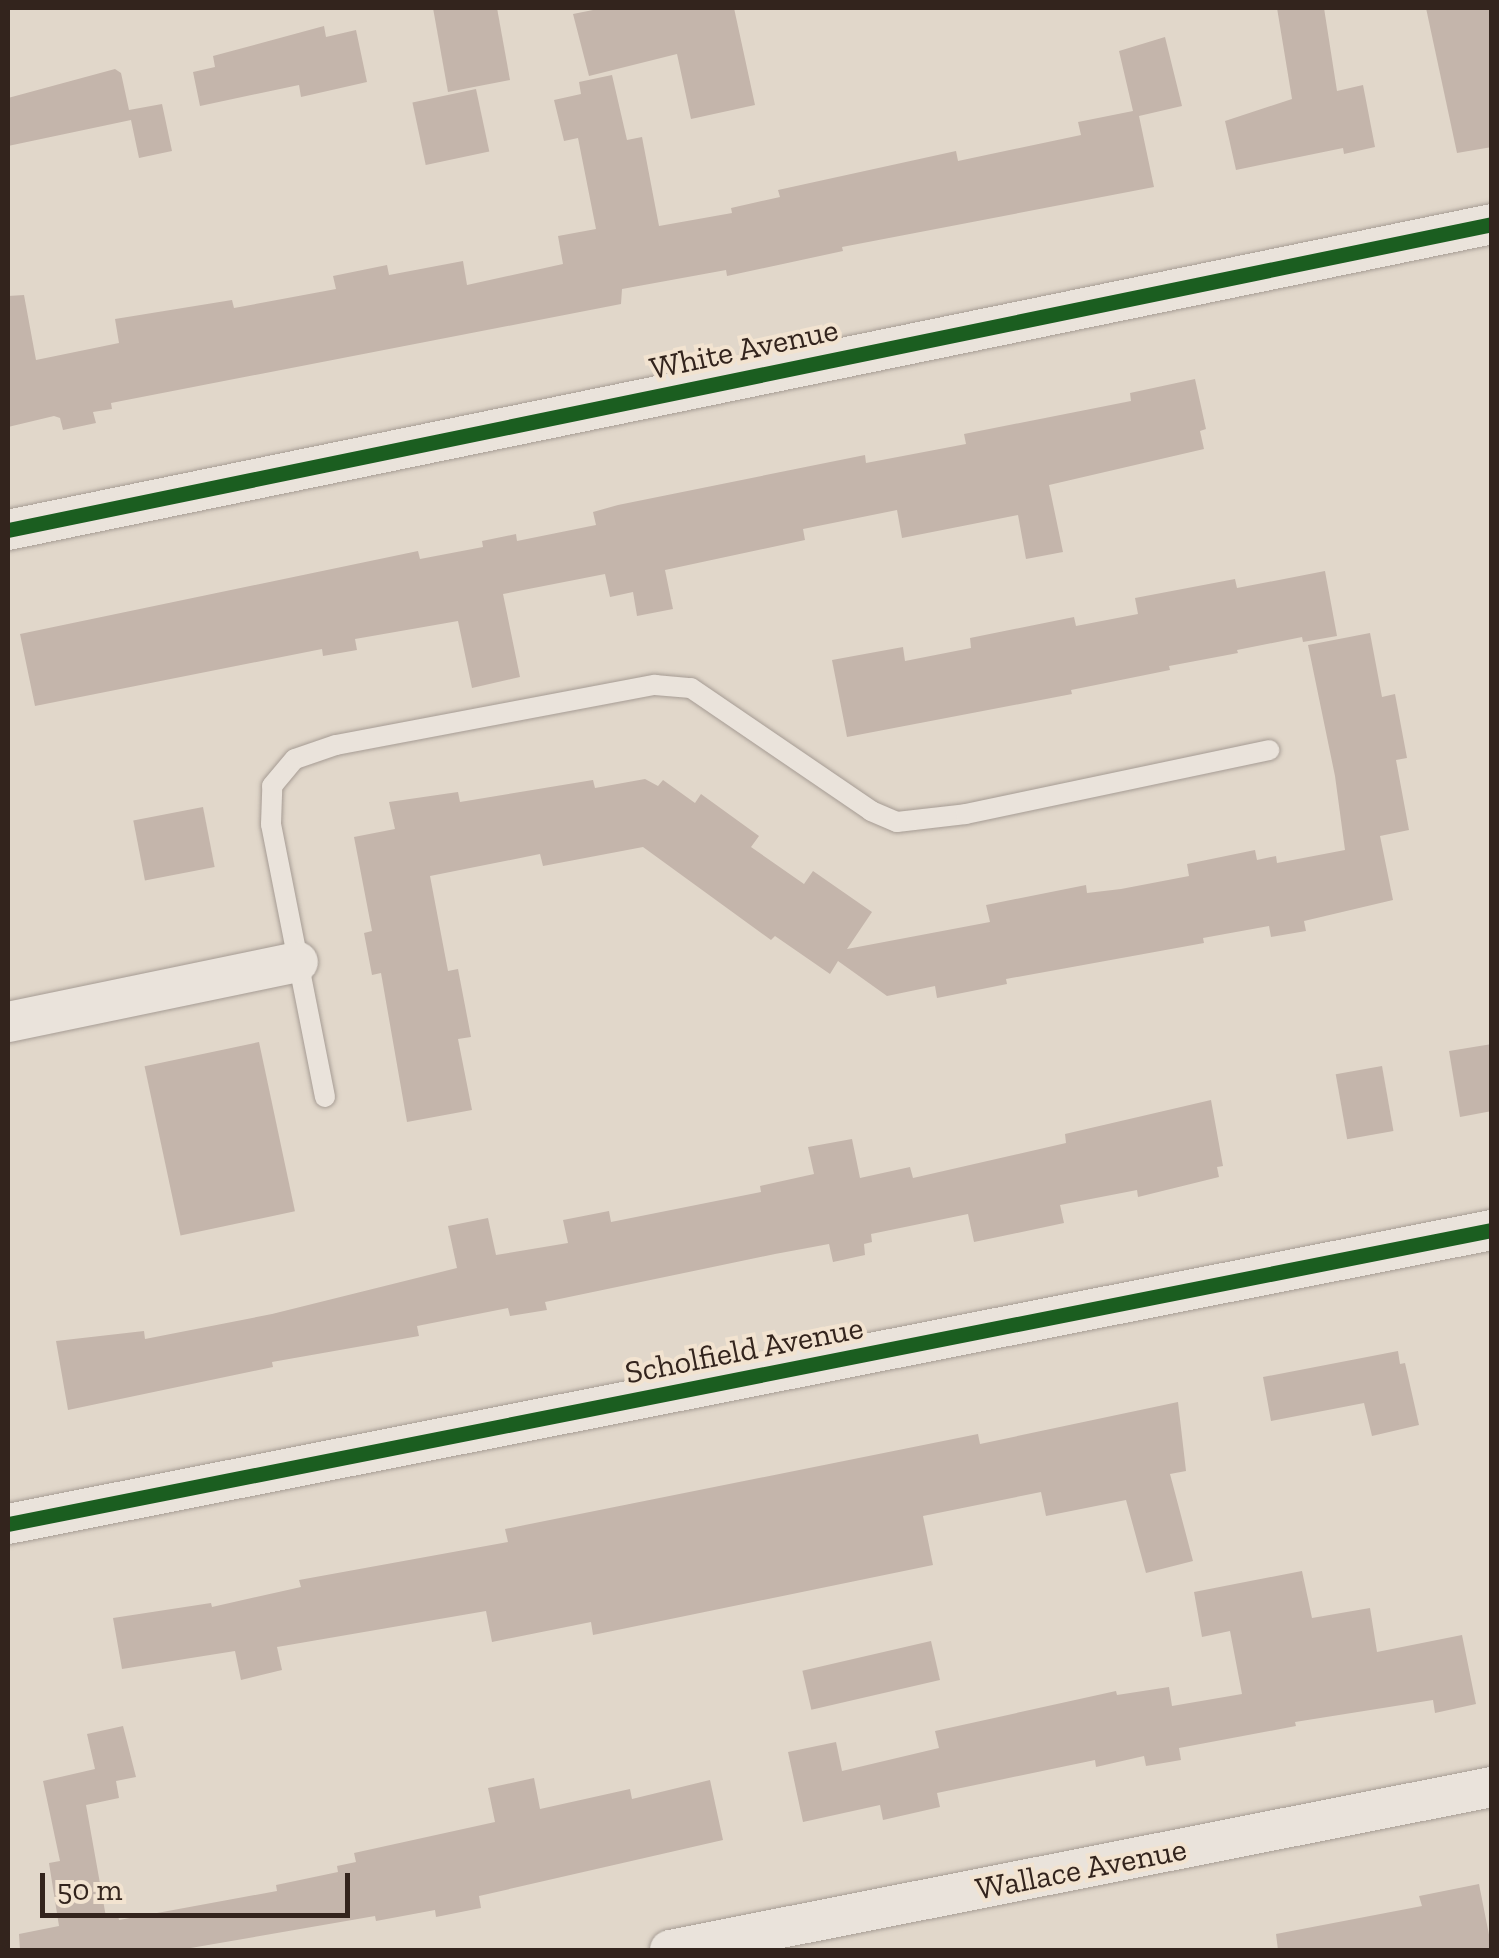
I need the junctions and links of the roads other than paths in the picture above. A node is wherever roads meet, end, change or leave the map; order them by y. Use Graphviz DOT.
graph roads {
  1 [pos="1492,224"];
  2 [pos="8,530"];
  3 [pos="1269,750"];
  4 [pos="298,962"];
  5 [pos="8,1022"];
  6 [pos="325,1096"];
  7 [pos="1492,1230"];
  8 [pos="8,1524"];
  9 [pos="1492,1787"];
  10 [pos="670,1950"];
  1 -- 2 [label="street, White Avenue"];
  3 -- 4 [label="lane"];
  4 -- 5 [label="street"];
  4 -- 6 [label="lane"];
  7 -- 8 [label="street, Scholfield Avenue"];
  9 -- 10 [label="street, Wallace Avenue"];
}
